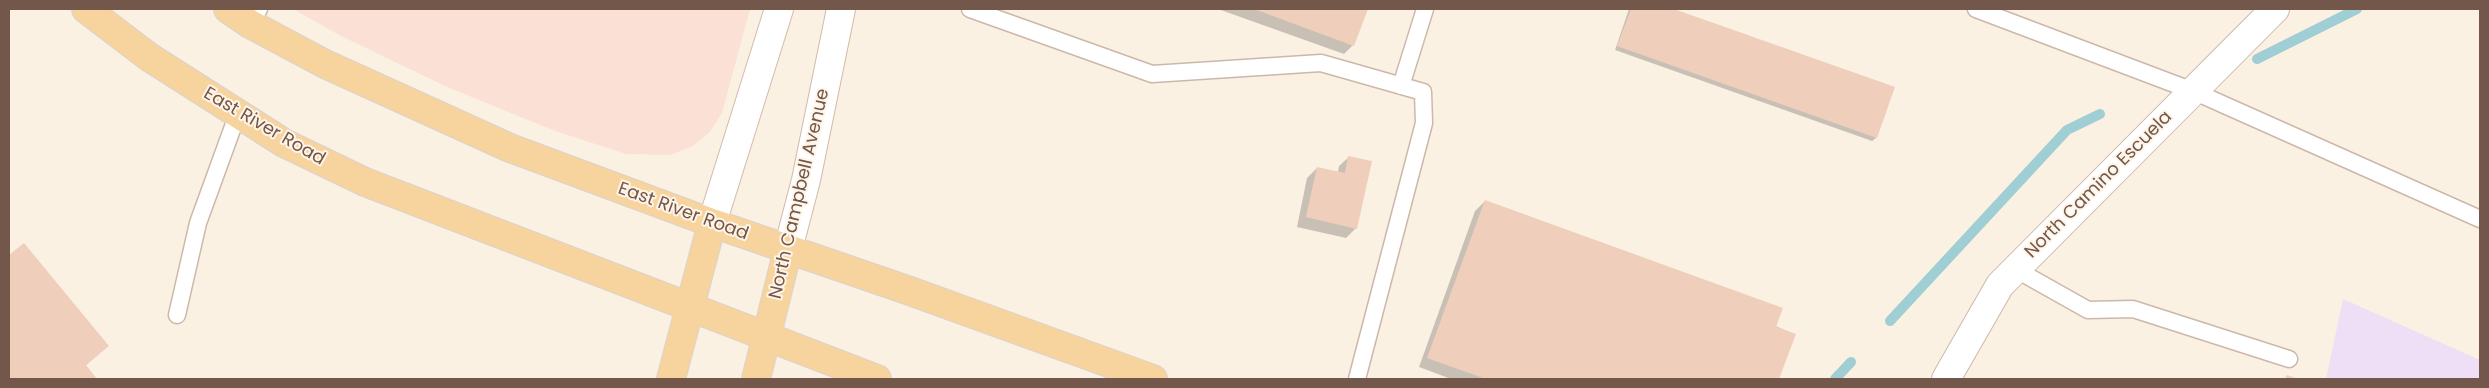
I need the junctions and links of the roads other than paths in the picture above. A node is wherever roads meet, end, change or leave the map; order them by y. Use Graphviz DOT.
graph roads {
  1 [pos="86,9"];
  2 [pos="228,9"];
  3 [pos="779,9"];
  4 [pos="841,9"];
  5 [pos="970,9"];
  6 [pos="1425,9"];
  7 [pos="1976,9"];
  8 [pos="2275,9"];
  9 [pos="255,17"];
  10 [pos="1401,86"];
  11 [pos="2193,90"];
  12 [pos="238,114"];
  13 [pos="2480,219"];
  14 [pos="712,223"];
  15 [pos="788,249"];
  16 [pos="2015,270"];
  17 [pos="690,308"];
  18 [pos="176,315"];
  19 [pos="766,337"];
  20 [pos="2289,359"];
  21 [pos="671,379"];
  22 [pos="756,379"];
  23 [pos="877,379"];
  24 [pos="1153,379"];
  25 [pos="1357,379"];
  26 [pos="1946,379"];
  1 -- 12 [label="main road, East River Road"];
  2 -- 9 [label="main road, East River Road"];
  3 -- 14 [label="street"];
  4 -- 15 [label="street, North Campbell Avenue"];
  5 -- 10 [label="lane"];
  6 -- 10 [label="lane"];
  7 -- 11 [label="lane"];
  8 -- 11 [label="street, North Camino Escuela"];
  9 -- 14 [label="main road, East River Road"];
  10 -- 25 [label="lane"];
  11 -- 13 [label="lane"];
  11 -- 16 [label="street, North Camino Escuela"];
  12 -- 17 [label="main road, East River Road"];
  12 -- 18 [label="lane"];
  14 -- 15 [label="main road, East River Road"];
  14 -- 17 [label="main road"];
  15 -- 19 [label="main road, North Campbell Avenue"];
  15 -- 24 [label="main road, East River Road"];
  16 -- 20 [label="lane"];
  16 -- 26 [label="street, North Camino Escuela"];
  17 -- 19 [label="main road, East River Road"];
  17 -- 21 [label="main road"];
  19 -- 22 [label="main road, North Campbell Avenue"];
  19 -- 23 [label="main road, East River Road"];
}
